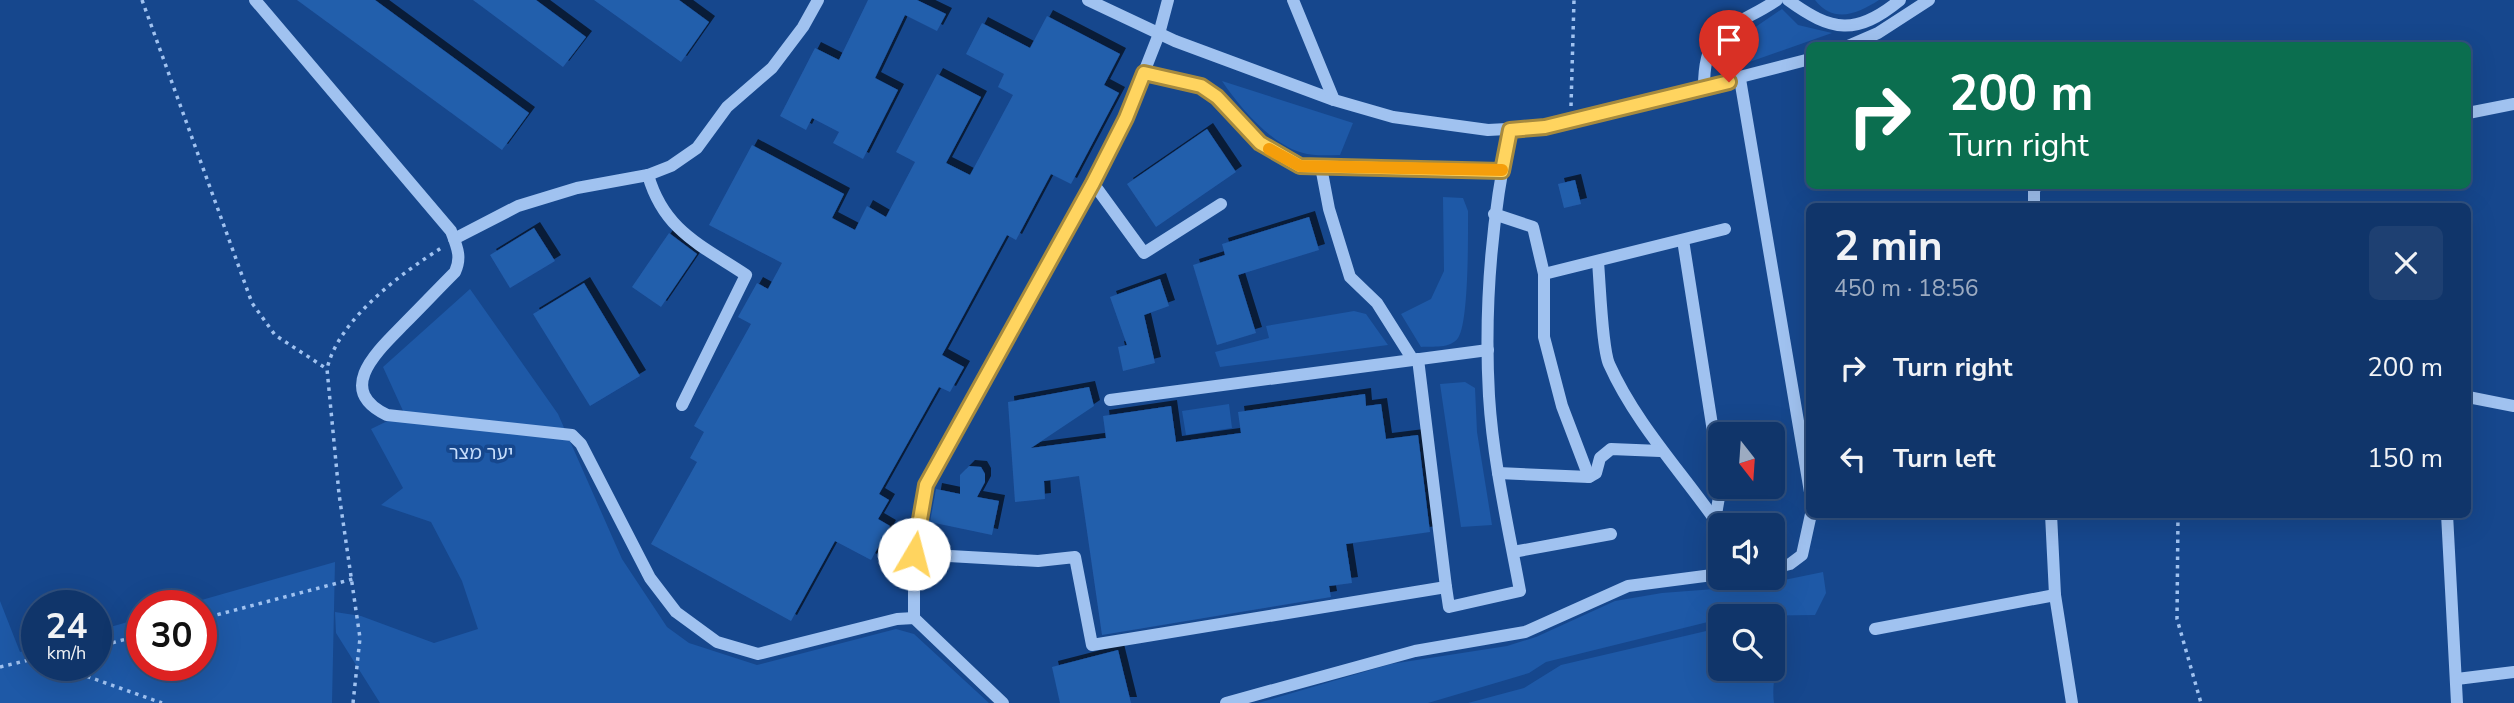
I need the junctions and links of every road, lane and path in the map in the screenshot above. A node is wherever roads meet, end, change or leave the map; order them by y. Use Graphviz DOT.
graph roads {
  1 [pos="142,0"];
  2 [pos="255,0"];
  3 [pos="818,0"];
  4 [pos="1088,0"];
  5 [pos="1168,0"];
  6 [pos="1293,0"];
  7 [pos="1574,0"];
  8 [pos="1777,0"];
  9 [pos="1788,0"];
  10 [pos="1900,0"];
  11 [pos="1929,0"];
  12 [pos="1159,34"];
  13 [pos="1857,42"];
  14 [pos="1806,60"];
  15 [pos="1144,73"];
  16 [pos="1740,79"];
  17 [pos="1704,88"];
  18 [pos="1334,100"];
  19 [pos="2514,104"];
  20 [pos="2471,112"];
  21 [pos="1571,120"];
  22 [pos="1510,130"];
  23 [pos="1321,167"];
  24 [pos="1502,171"];
  25 [pos="648,175"];
  26 [pos="1093,183"];
  27 [pos="1221,204"];
  28 [pos="1494,214"];
  29 [pos="1725,229"];
  30 [pos="454,239"];
  31 [pos="1683,240"];
  32 [pos="1598,262"];
  33 [pos="1544,274"];
  34 [pos="1488,350"];
  35 [pos="1415,360"];
  36 [pos="327,369"];
  37 [pos="2471,398"];
  38 [pos="1110,400"];
  39 [pos="682,405"];
  40 [pos="2514,406"];
  41 [pos="1712,422"];
  42 [pos="1660,450"];
  43 [pos="1806,468"];
  44 [pos="1498,473"];
  45 [pos="1588,477"];
  46 [pos="1710,513"];
  47 [pos="1810,518"];
  48 [pos="2051,518"];
  49 [pos="2178,518"];
  50 [pos="2447,518"];
  51 [pos="1611,534"];
  52 [pos="1513,552"];
  53 [pos="914,554"];
  54 [pos="1785,565"];
  55 [pos="1708,576"];
  56 [pos="353,579"];
  57 [pos="1446,587"];
  58 [pos="2055,595"];
  59 [pos="217,615"];
  60 [pos="914,618"];
  61 [pos="1875,629"];
  62 [pos="21,660"];
  63 [pos="0,667"];
  64 [pos="2514,672"];
  65 [pos="2456,679"];
  66 [pos="100,681"];
  67 [pos="162,703"];
  68 [pos="353,703"];
  69 [pos="1003,703"];
  70 [pos="1226,703"];
  71 [pos="2072,703"];
  72 [pos="2201,703"];
  73 [pos="2456,703"];
  1 -- 36 [label="path"];
  2 -- 30 [label="street"];
  3 -- 25 [label="street"];
  4 -- 12 [label="street"];
  5 -- 12 [label="street"];
  6 -- 18 [label="street"];
  7 -- 21 [label="path"];
  8 -- 17 [label="street"];
  9 -- 10 [label="street"];
  11 -- 13 [label="street"];
  12 -- 15 [label="street"];
  12 -- 18 [label="street"];
  14 -- 16 [label="street"];
  15 -- 23 [label="street"];
  15 -- 26 [label="street"];
  16 -- 17 [label="street"];
  16 -- 43 [label="street"];
  17 -- 21 [label="street"];
  18 -- 22 [label="street"];
  19 -- 20 [label="street"];
  21 -- 22 [label="street"];
  22 -- 24 [label="street"];
  23 -- 24 [label="street"];
  23 -- 35 [label="street"];
  24 -- 28 [label="street"];
  25 -- 30 [label="street"];
  25 -- 39 [label="street"];
  26 -- 27 [label="street"];
  26 -- 53 [label="street"];
  28 -- 33 [label="street"];
  28 -- 34 [label="street"];
  29 -- 31 [label="street"];
  30 -- 36 [label="path"];
  30 -- 60 [label="street"];
  31 -- 32 [label="street"];
  31 -- 41 [label="street"];
  32 -- 33 [label="street"];
  32 -- 42 [label="street"];
  33 -- 45 [label="street"];
  34 -- 35 [label="street"];
  34 -- 44 [label="street"];
  35 -- 38 [label="street"];
  35 -- 57 [label="street"];
  36 -- 56 [label="path"];
  37 -- 40 [label="street"];
  42 -- 45 [label="street"];
  42 -- 46 [label="street"];
  44 -- 45 [label="street"];
  44 -- 52 [label="street"];
  47 -- 54 [label="street"];
  48 -- 58 [label="street"];
  49 -- 72 [label="path"];
  50 -- 65 [label="street"];
  51 -- 52 [label="street"];
  52 -- 57 [label="street"];
  53 -- 57 [label="street"];
  53 -- 60 [label="street"];
  55 -- 70 [label="street"];
  56 -- 59 [label="path"];
  56 -- 68 [label="path"];
  58 -- 61 [label="street"];
  58 -- 71 [label="street"];
  60 -- 69 [label="street"];
  62 -- 63 [label="path"];
  64 -- 65 [label="street"];
  65 -- 73 [label="street"];
  66 -- 67 [label="path"];
}
